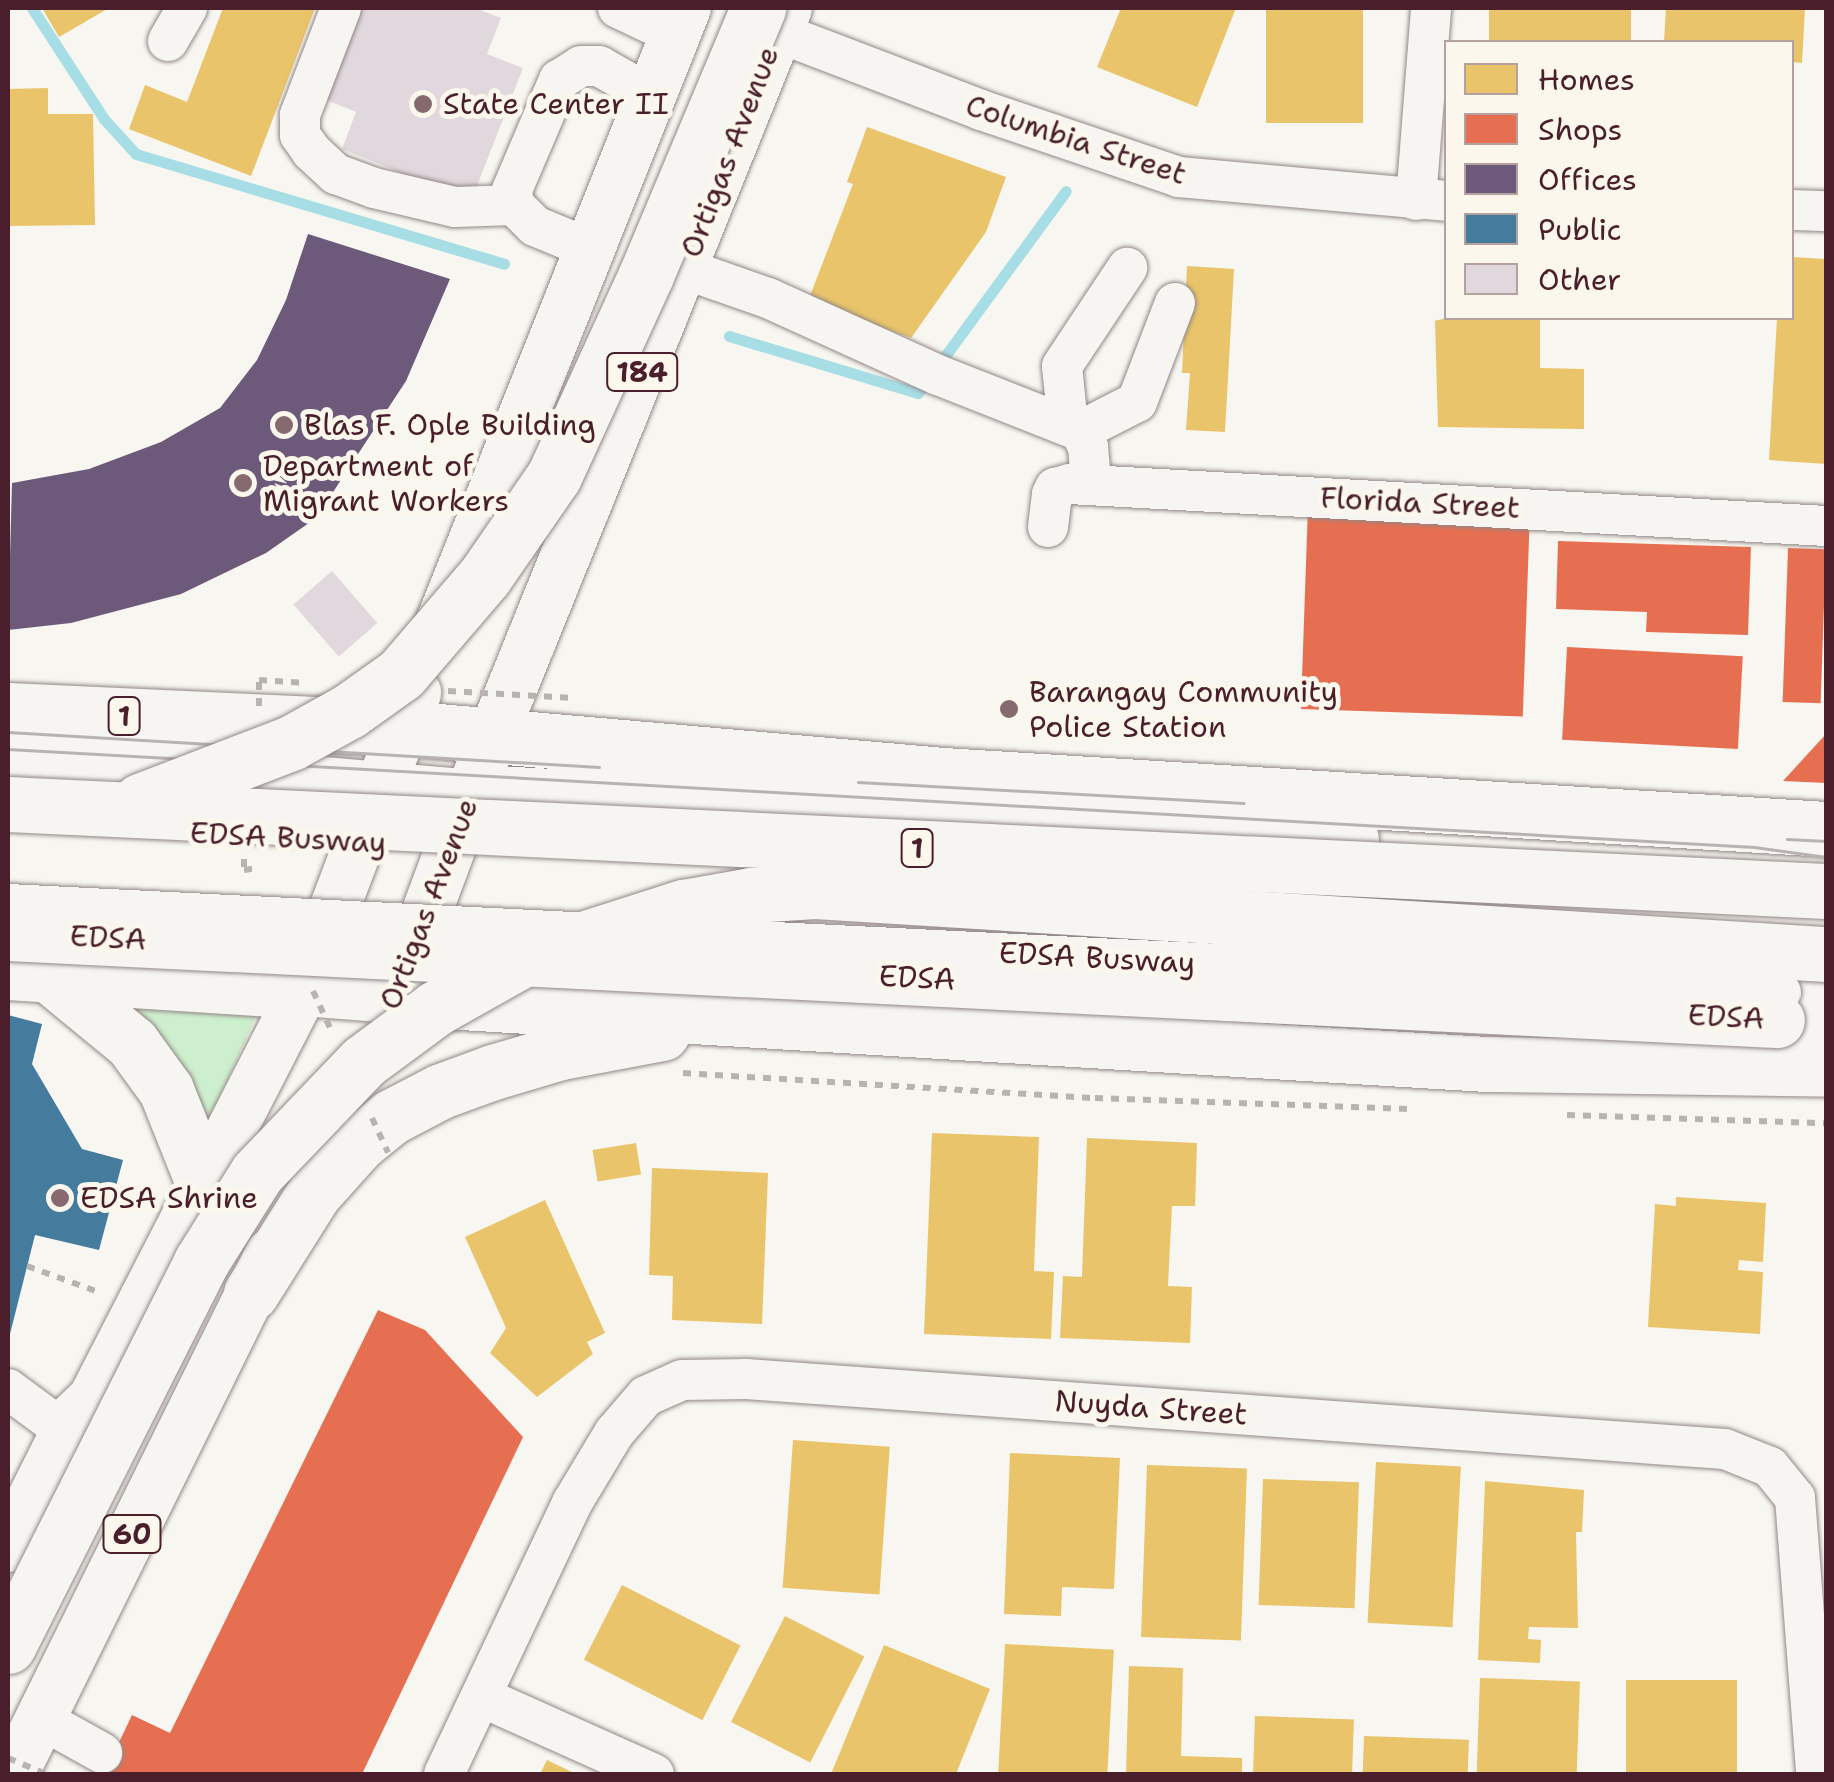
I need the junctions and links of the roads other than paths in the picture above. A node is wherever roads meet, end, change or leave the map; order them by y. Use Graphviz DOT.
graph roads {
  1 [pos="341,8"];
  2 [pos="618,8"];
  3 [pos="1431,8"];
  4 [pos="774,16"];
  5 [pos="680,21"];
  6 [pos="650,95"];
  7 [pos="1431,201"];
  8 [pos="514,205"];
  9 [pos="1794,210"];
  10 [pos="1826,211"];
  11 [pos="588,248"];
  12 [pos="1127,268"];
  13 [pos="685,269"];
  14 [pos="1175,302"];
  15 [pos="1074,428"];
  16 [pos="1092,485"];
  17 [pos="1826,526"];
  18 [pos="1048,527"];
  19 [pos="461,564"];
  20 [pos="8,710"];
  21 [pos="240,720"];
  22 [pos="8,740"];
  23 [pos="8,757"];
  24 [pos="286,763"];
  25 [pos="390,763"];
  26 [pos="484,776"];
  27 [pos="8,804"];
  28 [pos="858,815"];
  29 [pos="8,824"];
  30 [pos="1826,830"];
  31 [pos="1653,835"];
  32 [pos="8,838"];
  33 [pos="1826,860"];
  34 [pos="1826,891"];
  35 [pos="8,904"];
  36 [pos="1826,912"];
  37 [pos="8,933"];
  38 [pos="1826,954"];
  39 [pos="28,974"];
  40 [pos="303,991"];
  41 [pos="1826,994"];
  42 [pos="395,998"];
  43 [pos="1795,1011"];
  44 [pos="738,1017"];
  45 [pos="913,1031"];
  46 [pos="1826,1069"];
  47 [pos="205,1181"];
  48 [pos="297,1199"];
  49 [pos="251,1293"];
  50 [pos="9,1412"];
  51 [pos="75,1430"];
  52 [pos="8,1547"];
  53 [pos="8,1592"];
  54 [pos="8,1623"];
  55 [pos="8,1646"];
  56 [pos="484,1698"];
  57 [pos="40,1719"];
  58 [pos="102,1753"];
  59 [pos="13,1774"];
  60 [pos="444,1774"];
  61 [pos="654,1774"];
  62 [pos="1816,1774"];
  1 -- 8 [label="street"];
  2 -- 5 [label="street"];
  3 -- 7 [label="street"];
  4 -- 7 [label="street, Columbia Street"];
  4 -- 13 [label="main road, Ortigas Avenue / 184"];
  4 -- 32 [label="highway, bridge"];
  5 -- 6 [label="main road"];
  6 -- 8 [label="street"];
  6 -- 11 [label="main road"];
  8 -- 11 [label="street"];
  9 -- 10 [label="street"];
  11 -- 19 [label="main road"];
  12 -- 15 [label="street"];
  13 -- 15 [label="street"];
  13 -- 26 [label="main road, Ortigas Avenue / 184"];
  14 -- 15 [label="street"];
  15 -- 16 [label="street"];
  16 -- 17 [label="street, Florida Street"];
  16 -- 18 [label="street, Florida Street"];
  19 -- 21 [label="highway"];
  19 -- 25 [label="main road"];
  20 -- 21 [label="highway, 1"];
  21 -- 25 [label="highway, 1"];
  22 -- 24 [label="highway, 1"];
  23 -- 25 [label="highway, 1"];
  24 -- 25 [label="main road, 1"];
  25 -- 26 [label="highway, 1"];
  25 -- 40 [label="main road"];
  26 -- 28 [label="highway, 1"];
  26 -- 31 [label="highway, 1"];
  26 -- 42 [label="main road, Ortigas Avenue / 60"];
  27 -- 34 [label="highway, 1, bridge"];
  28 -- 31 [label="highway, 1"];
  28 -- 45 [label="highway"];
  29 -- 36 [label="street, EDSA Busway"];
  30 -- 31 [label="highway, 1"];
  31 -- 33 [label="highway, 1"];
  35 -- 43 [label="street, EDSA Busway, bridge"];
  37 -- 43 [label="highway, EDSA, bridge"];
  38 -- 55 [label="highway, bridge"];
  39 -- 40 [label="highway"];
  39 -- 47 [label="highway"];
  40 -- 42 [label="main road"];
  40 -- 47 [label="main road"];
  41 -- 43 [label="street, EDSA Busway"];
  42 -- 44 [label="highway"];
  42 -- 48 [label="main road, Ortigas Avenue / 60"];
  44 -- 45 [label="highway"];
  44 -- 49 [label="highway"];
  45 -- 46 [label="highway"];
  47 -- 48 [label="main road"];
  47 -- 51 [label="main road"];
  47 -- 54 [label="street"];
  48 -- 49 [label="main road, Ortigas Avenue / 60"];
  49 -- 57 [label="main road, Ortigas Avenue / 60"];
  50 -- 51 [label="street"];
  51 -- 52 [label="main road"];
  51 -- 53 [label="main road"];
  56 -- 60 [label="street, Nuyda Street"];
  56 -- 61 [label="street"];
  56 -- 62 [label="street, Nuyda Street"];
  57 -- 58 [label="street"];
  57 -- 59 [label="main road, Ortigas Avenue / 60"];
}
